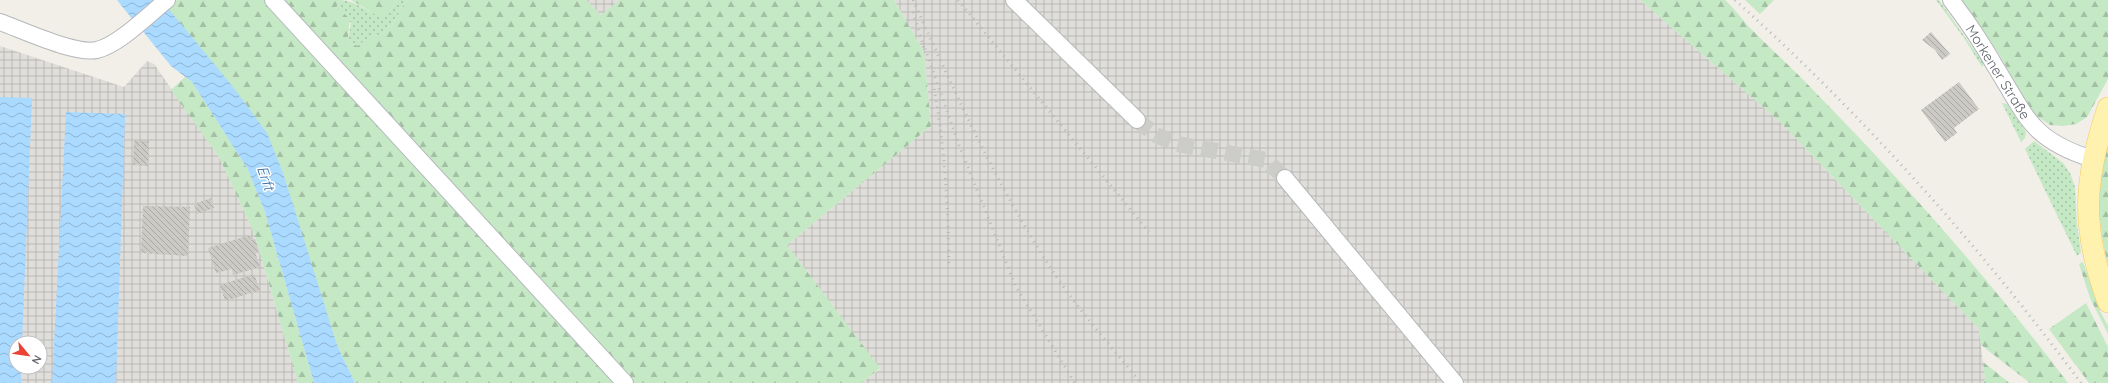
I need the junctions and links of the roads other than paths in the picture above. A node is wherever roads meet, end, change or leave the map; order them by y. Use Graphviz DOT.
graph roads {
  1 [pos="167,0"];
  2 [pos="273,0"];
  3 [pos="1014,0"];
  4 [pos="1951,0"];
  5 [pos="0,22"];
  6 [pos="2108,108"];
  7 [pos="1136,120"];
  8 [pos="2092,159"];
  9 [pos="1285,178"];
  10 [pos="2108,302"];
  11 [pos="625,383"];
  12 [pos="1455,383"];
  1 -- 5 [label="street"];
  2 -- 11 [label="street"];
  3 -- 7 [label="street"];
  4 -- 8 [label="street, Morkener Straße"];
  6 -- 8 [label="main road"];
  8 -- 10 [label="main road"];
  9 -- 12 [label="street"];
}
